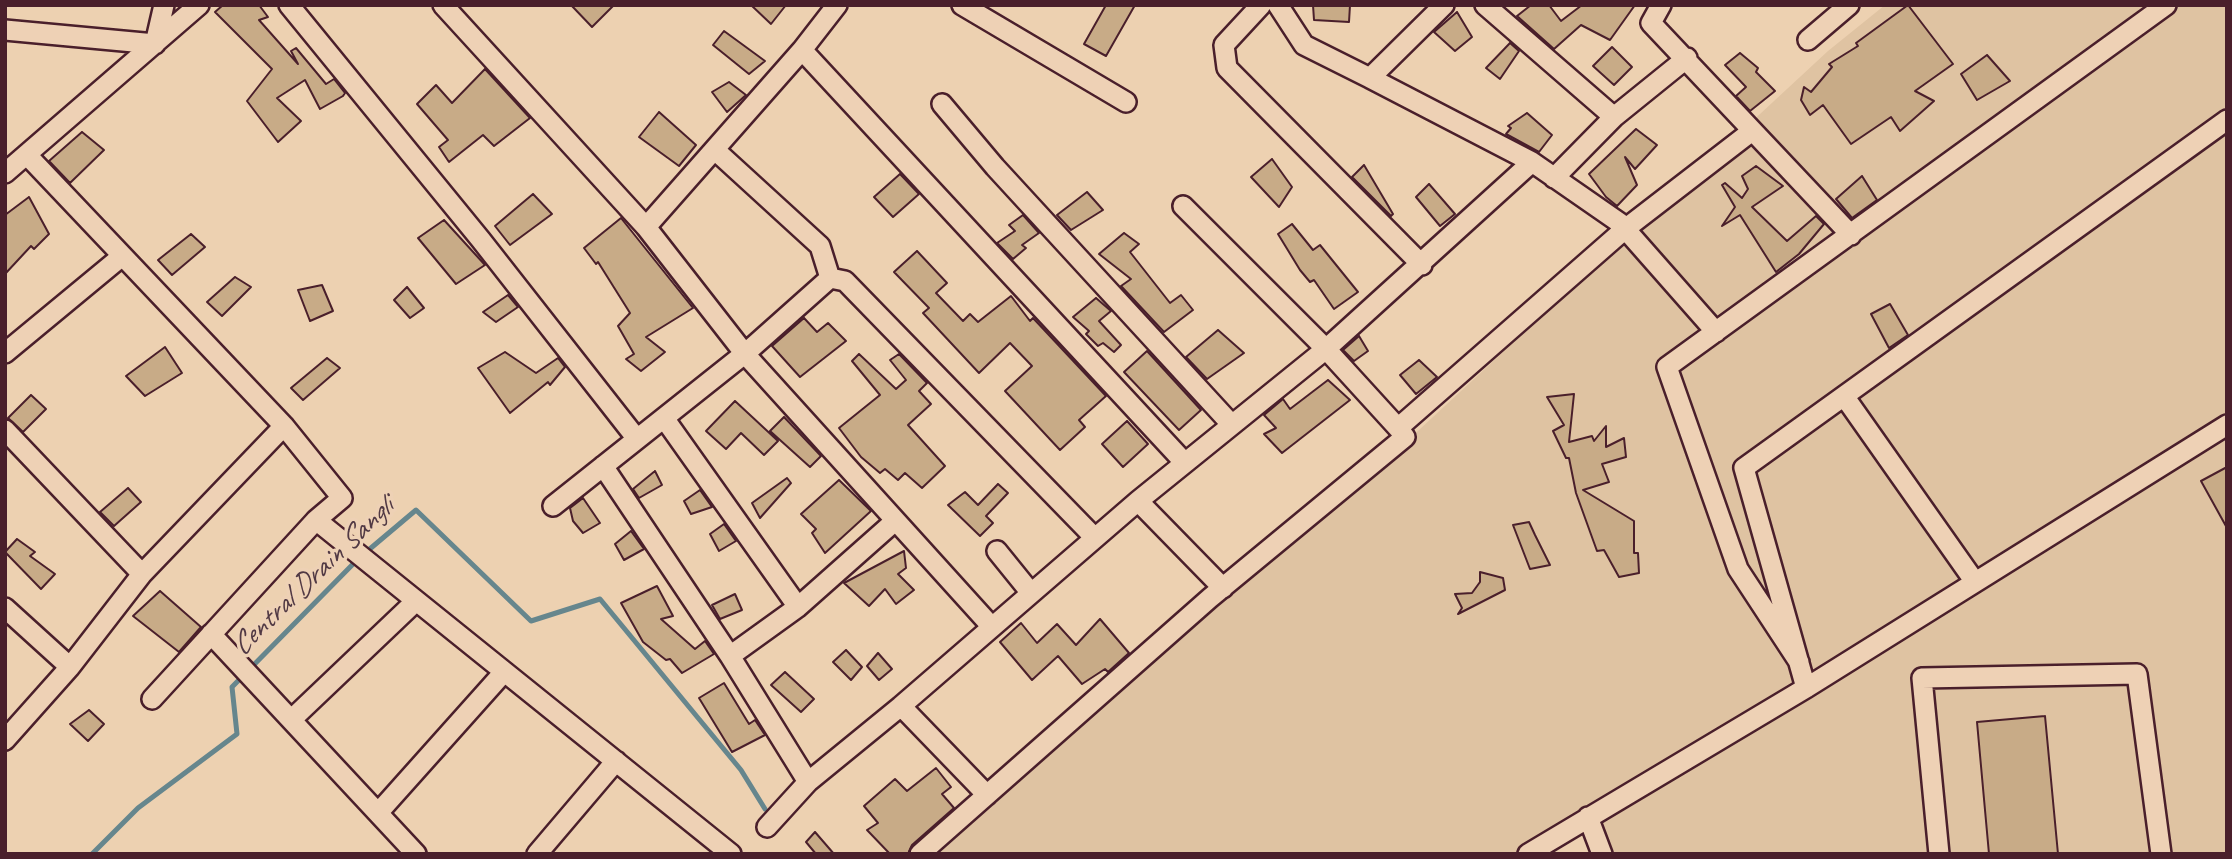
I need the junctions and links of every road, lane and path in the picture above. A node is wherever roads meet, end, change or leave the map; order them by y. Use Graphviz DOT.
graph roads {
  1 [pos="164,5"];
  2 [pos="200,5"];
  3 [pos="289,5"];
  4 [pos="837,5"];
  5 [pos="962,5"];
  6 [pos="1261,5"];
  7 [pos="1278,5"];
  8 [pos="1444,5"];
  9 [pos="1485,5"];
  10 [pos="1661,5"];
  11 [pos="1849,5"];
  12 [pos="2164,6"];
  13 [pos="452,8"];
  14 [pos="5,30"];
  15 [pos="1808,40"];
  16 [pos="155,44"];
  17 [pos="802,50"];
  18 [pos="1687,58"];
  19 [pos="1370,78"];
  20 [pos="1126,102"];
  21 [pos="942,104"];
  22 [pos="1614,117"];
  23 [pos="2226,123"];
  24 [pos="1752,131"];
  25 [pos="715,150"];
  26 [pos="27,155"];
  27 [pos="1532,162"];
  28 [pos="5,173"];
  29 [pos="1554,178"];
  30 [pos="1183,206"];
  31 [pos="646,227"];
  32 [pos="1625,229"];
  33 [pos="1851,235"];
  34 [pos="121,257"];
  35 [pos="1422,265"];
  36 [pos="830,278"];
  37 [pos="1716,332"];
  38 [pos="1326,349"];
  39 [pos="5,353"];
  40 [pos="745,354"];
  41 [pos="1844,396"];
  42 [pos="664,418"];
  43 [pos="1232,425"];
  44 [pos="2227,425"];
  45 [pos="284,426"];
  46 [pos="1398,428"];
  47 [pos="5,430"];
  48 [pos="637,439"];
  49 [pos="1185,463"];
  50 [pos="603,466"];
  51 [pos="1138,501"];
  52 [pos="553,506"];
  53 [pos="316,520"];
  54 [pos="895,521"];
  55 [pos="1095,538"];
  56 [pos="998,551"];
  57 [pos="142,574"];
  58 [pos="1975,582"];
  59 [pos="1223,588"];
  60 [pos="1031,593"];
  61 [pos="416,601"];
  62 [pos="798,607"];
  63 [pos="5,608"];
  64 [pos="992,627"];
  65 [pos="211,634"];
  66 [pos="730,656"];
  67 [pos="1799,662"];
  68 [pos="70,667"];
  69 [pos="504,672"];
  70 [pos="1806,688"];
  71 [pos="152,699"];
  72 [pos="901,706"];
  73 [pos="291,720"];
  74 [pos="5,740"];
  75 [pos="616,761"];
  76 [pos="807,782"];
  77 [pos="987,795"];
  78 [pos="378,813"];
  79 [pos="1588,817"];
  80 [pos="767,827"];
  81 [pos="721,851"];
  82 [pos="416,854"];
  83 [pos="537,854"];
  84 [pos="920,854"];
  85 [pos="1528,854"];
  86 [pos="1602,854"];
  87 [pos="1939,854"];
  88 [pos="2161,854"];
  1 -- 16 [label="street"];
  2 -- 16 [label="street"];
  3 -- 48 [label="street"];
  4 -- 17 [label="street"];
  5 -- 20 [label="street"];
  6 -- 35 [label="street"];
  7 -- 19 [label="street"];
  8 -- 19 [label="street"];
  9 -- 22 [label="street"];
  10 -- 18 [label="street"];
  11 -- 15 [label="street"];
  12 -- 33 [label="street"];
  13 -- 31 [label="street"];
  14 -- 16 [label="street"];
  16 -- 26 [label="street"];
  17 -- 25 [label="street"];
  17 -- 49 [label="street"];
  18 -- 22 [label="street"];
  18 -- 24 [label="street"];
  19 -- 27 [label="street"];
  21 -- 43 [label="street"];
  22 -- 29 [label="street"];
  23 -- 41 [label="street"];
  24 -- 32 [label="street"];
  24 -- 33 [label="street"];
  25 -- 31 [label="street"];
  25 -- 36 [label="street"];
  26 -- 28 [label="street"];
  26 -- 34 [label="street"];
  27 -- 29 [label="street"];
  27 -- 35 [label="street"];
  29 -- 32 [label="street"];
  30 -- 38 [label="street"];
  31 -- 40 [label="street"];
  32 -- 37 [label="street"];
  32 -- 46 [label="street"];
  33 -- 37 [label="street"];
  34 -- 39 [label="street"];
  34 -- 45 [label="street"];
  35 -- 38 [label="street"];
  36 -- 40 [label="street"];
  36 -- 55 [label="street"];
  37 -- 67 [label="street"];
  38 -- 43 [label="street"];
  38 -- 46 [label="street"];
  40 -- 42 [label="street"];
  40 -- 54 [label="street"];
  41 -- 58 [label="street"];
  41 -- 67 [label="street"];
  42 -- 48 [label="street"];
  42 -- 62 [label="street"];
  43 -- 49 [label="street"];
  44 -- 58 [label="street"];
  45 -- 53 [label="street"];
  45 -- 57 [label="street"];
  46 -- 59 [label="street"];
  47 -- 57 [label="street"];
  48 -- 50 [label="street"];
  49 -- 51 [label="street"];
  50 -- 52 [label="street"];
  50 -- 66 [label="street"];
  51 -- 55 [label="street"];
  51 -- 59 [label="street"];
  53 -- 61 [label="street"];
  53 -- 65 [label="street"];
  54 -- 62 [label="street"];
  54 -- 64 [label="street"];
  55 -- 60 [label="street"];
  56 -- 60 [label="street"];
  57 -- 68 [label="street"];
  58 -- 70 [label="street"];
  59 -- 77 [label="street"];
  60 -- 64 [label="street"];
  61 -- 69 [label="street"];
  61 -- 73 [label="street"];
  62 -- 66 [label="street"];
  63 -- 68 [label="street"];
  64 -- 72 [label="street"];
  65 -- 71 [label="street"];
  65 -- 73 [label="street"];
  66 -- 76 [label="street"];
  67 -- 70 [label="street"];
  68 -- 74 [label="street"];
  69 -- 75 [label="street"];
  69 -- 78 [label="street"];
  70 -- 79 [label="street"];
  72 -- 76 [label="street"];
  72 -- 77 [label="street"];
  73 -- 78 [label="street"];
  75 -- 81 [label="street"];
  75 -- 83 [label="street"];
  76 -- 80 [label="street"];
  77 -- 84 [label="street"];
  78 -- 82 [label="street"];
  79 -- 85 [label="street"];
  79 -- 86 [label="street"];
  87 -- 88 [label="street"];
}
